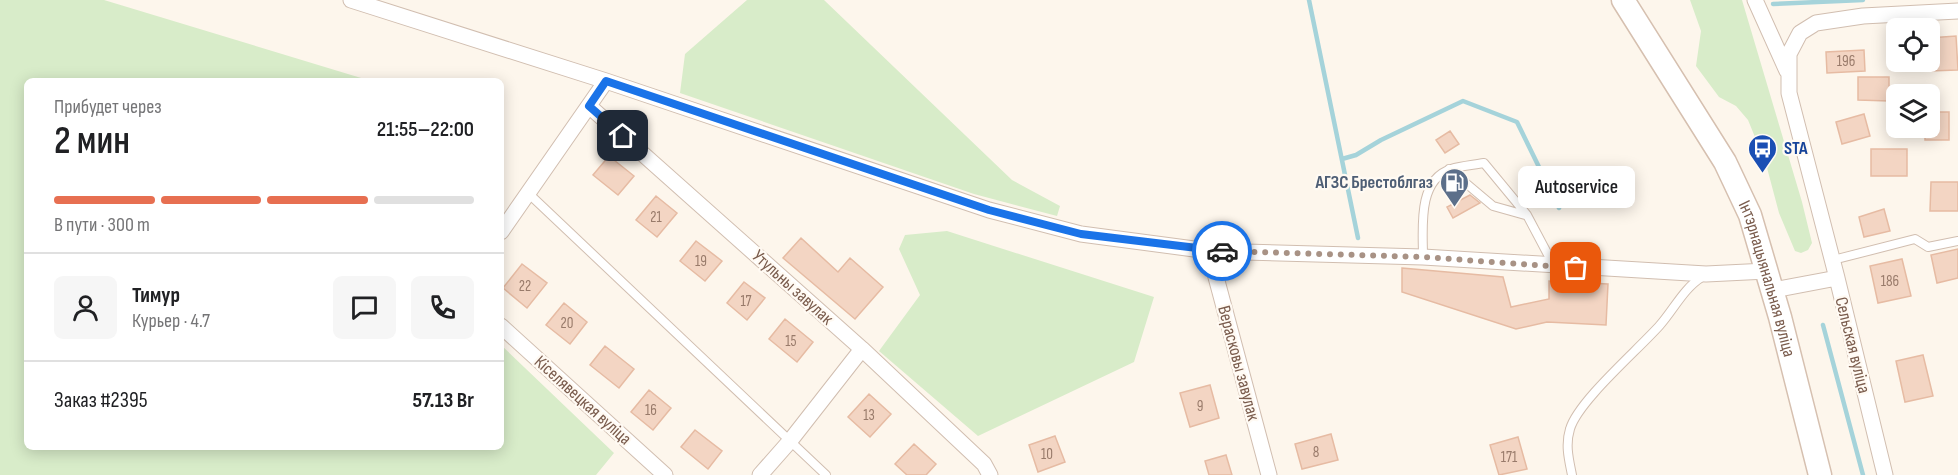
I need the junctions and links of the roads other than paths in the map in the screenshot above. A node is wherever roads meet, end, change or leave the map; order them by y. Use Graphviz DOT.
graph roads {
  1 [pos="351,0"];
  2 [pos="1623,0"];
  3 [pos="1755,0"];
  4 [pos="1958,11"];
  5 [pos="1787,72"];
  6 [pos="606,81"];
  7 [pos="589,106"];
  8 [pos="1449,169"];
  9 [pos="527,192"];
  10 [pos="1527,215"];
  11 [pos="504,226"];
  12 [pos="1958,241"];
  13 [pos="1209,251"];
  14 [pos="1423,257"];
  15 [pos="1833,260"];
  16 [pos="1555,267"];
  17 [pos="1706,274"];
  18 [pos="1837,278"];
  19 [pos="1770,280"];
  20 [pos="504,329"];
  21 [pos="862,349"];
  22 [pos="790,441"];
  23 [pos="665,475"];
  24 [pos="760,475"];
  25 [pos="826,475"];
  26 [pos="990,475"];
  27 [pos="1269,475"];
  28 [pos="1572,475"];
  29 [pos="1820,475"];
  30 [pos="1885,475"];
  1 -- 6 [label="street, Сельская вуліца"];
  2 -- 19 [label="main road, Інтэрнацыянальная вуліца"];
  3 -- 5 [label="street"];
  4 -- 5 [label="street"];
  5 -- 15 [label="street"];
  6 -- 7 [label="street"];
  6 -- 13 [label="street, Сельская вуліца"];
  7 -- 9 [label="street"];
  7 -- 21 [label="street, Утульны завулак"];
  8 -- 10 [label="lane"];
  8 -- 10 [label="lane"];
  8 -- 14 [label="lane"];
  9 -- 11 [label="street"];
  9 -- 22 [label="lane"];
  10 -- 16 [label="lane"];
  12 -- 15 [label="lane"];
  13 -- 14 [label="street, Сельская вуліца"];
  13 -- 27 [label="street, Верасковы завулак"];
  14 -- 16 [label="street, Сельская вуліца"];
  15 -- 18 [label="street"];
  16 -- 17 [label="street, Сельская вуліца"];
  17 -- 19 [label="street, Сельская вуліца"];
  17 -- 28 [label="lane"];
  18 -- 19 [label="street, Сельская вуліца"];
  18 -- 30 [label="street, Сельская вуліца"];
  19 -- 29 [label="main road, Інтэрнацыянальная вуліца"];
  20 -- 23 [label="street, Кіселявецкая вуліца"];
  21 -- 22 [label="street"];
  21 -- 26 [label="street, Утульны завулак"];
  22 -- 24 [label="street"];
  22 -- 25 [label="lane"];
}
